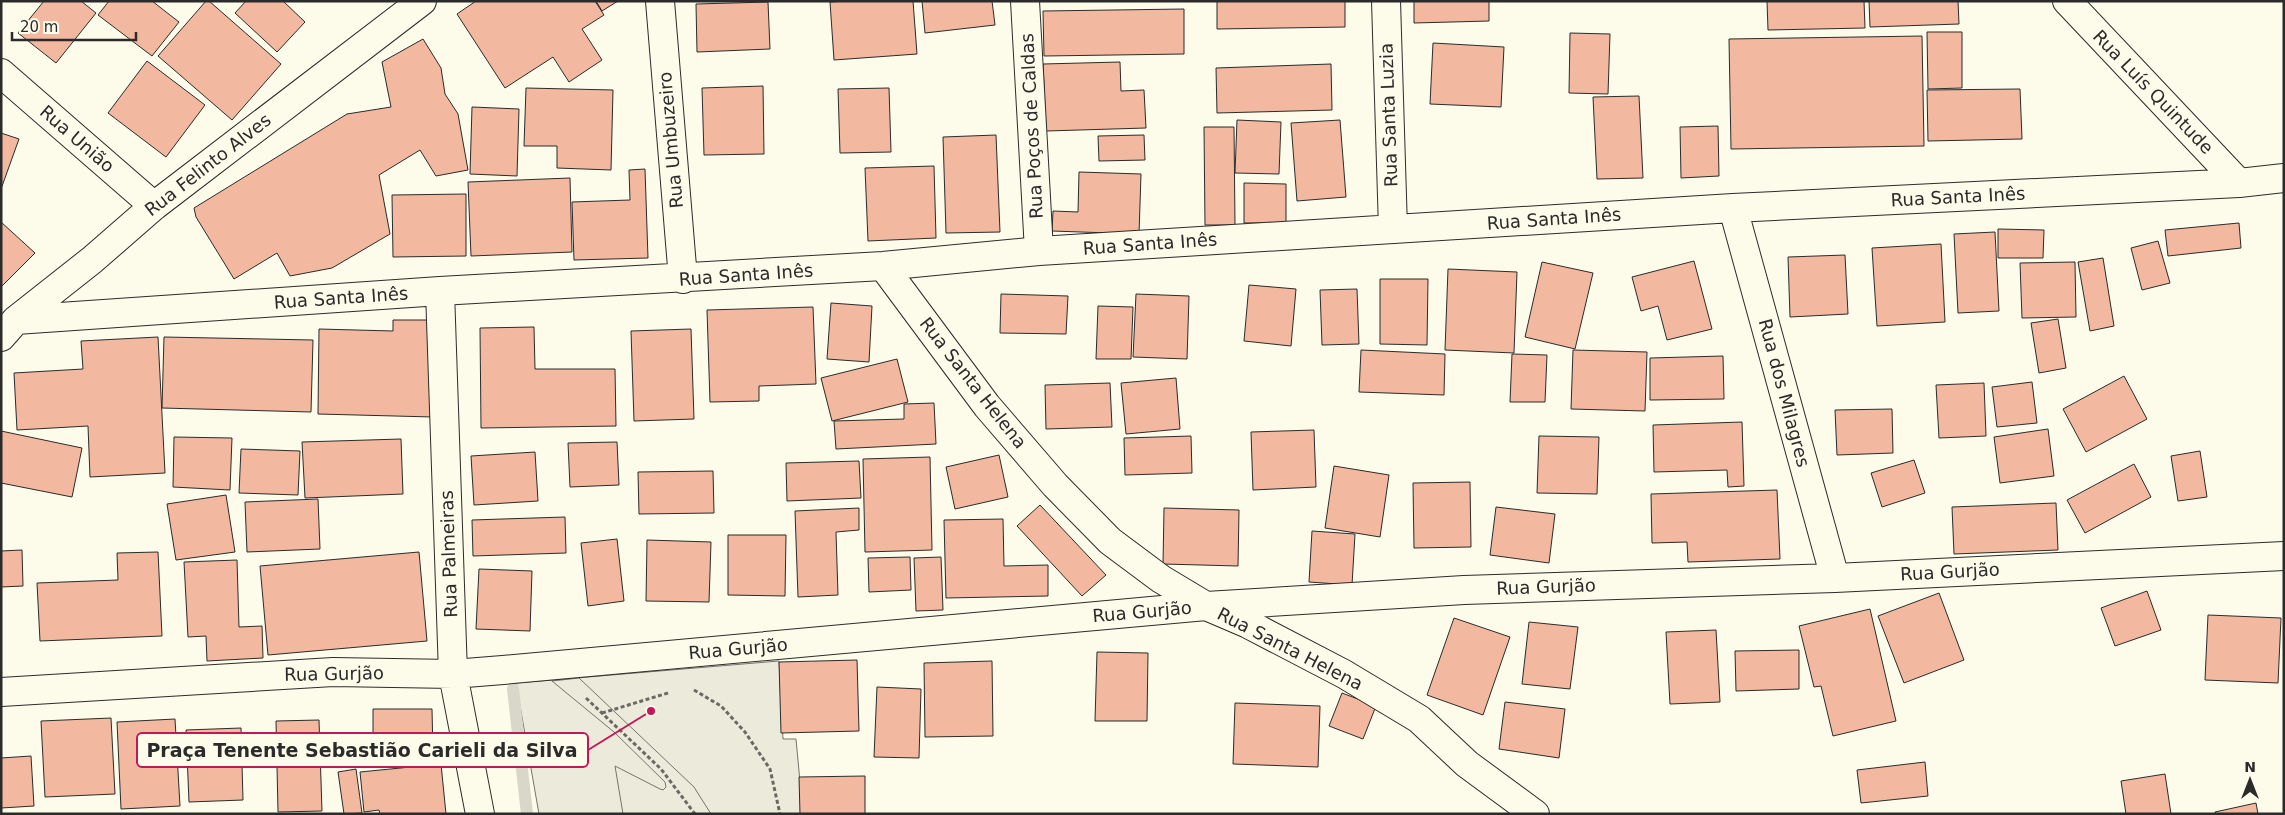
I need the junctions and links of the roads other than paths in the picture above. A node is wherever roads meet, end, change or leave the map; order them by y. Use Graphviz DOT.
graph roads {
  1 [pos="422,1"];
  2 [pos="660,1"];
  3 [pos="1025,1"];
  4 [pos="1386,1"];
  5 [pos="2067,1"];
  6 [pos="1,73"];
  7 [pos="2284,178"];
  8 [pos="2239,182"];
  9 [pos="154,206"];
  10 [pos="1733,208"];
  11 [pos="1393,229"];
  12 [pos="1039,251"];
  13 [pos="883,266"];
  14 [pos="683,279"];
  15 [pos="440,291"];
  16 [pos="9,329"];
  17 [pos="2284,556"];
  18 [pos="1835,578"];
  19 [pos="1206,606"];
  20 [pos="454,674"];
  21 [pos="1,692"];
  22 [pos="480,814"];
  23 [pos="1535,814"];
  1 -- 9 [label="street, Rua Felinto Alves"];
  2 -- 14 [label="street, Rua Umbuzeiro"];
  3 -- 12 [label="street, Rua Poços de Caldas"];
  4 -- 11 [label="street, Rua Santa Luzia"];
  5 -- 8 [label="street, Rua Luís Quintude"];
  6 -- 9 [label="street, Rua União"];
  7 -- 8 [label="street, Rua Santa Inês"];
  8 -- 10 [label="street, Rua Santa Inês"];
  9 -- 16 [label="street, Rua Felinto Alves"];
  10 -- 11 [label="street, Rua Santa Inês"];
  10 -- 18 [label="street, Rua dos Milagres"];
  11 -- 12 [label="street, Rua Santa Inês"];
  12 -- 13 [label="street, Rua Santa Inês"];
  13 -- 14 [label="street, Rua Santa Inês"];
  13 -- 19 [label="street, Rua Santa Helena"];
  14 -- 15 [label="street, Rua Santa Inês"];
  15 -- 16 [label="street, Rua Santa Inês"];
  15 -- 20 [label="street, Rua Palmeiras"];
  17 -- 18 [label="street, Rua Gurjão"];
  18 -- 19 [label="street, Rua Gurjão"];
  19 -- 20 [label="street, Rua Gurjão"];
  19 -- 23 [label="street, Rua Santa Helena"];
  20 -- 21 [label="street, Rua Gurjão"];
  20 -- 22 [label="street, Rua Palmeiras"];
}
